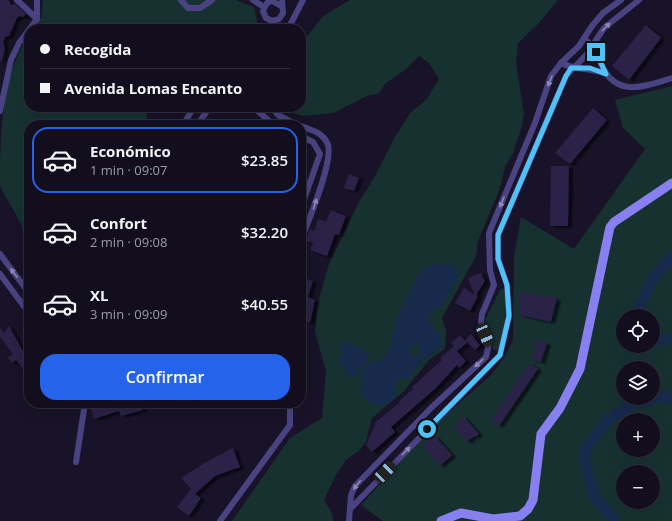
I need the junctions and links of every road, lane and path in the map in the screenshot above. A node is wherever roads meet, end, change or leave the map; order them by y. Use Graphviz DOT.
graph roads {
  1 [pos="17,0"];
  2 [pos="37,0"];
  3 [pos="181,0"];
  4 [pos="212,0"];
  5 [pos="253,0"];
  6 [pos="303,0"];
  7 [pos="621,0"];
  8 [pos="639,0"];
  9 [pos="281,3"];
  10 [pos="264,7"];
  11 [pos="36,18"];
  12 [pos="272,21"];
  13 [pos="32,24"];
  14 [pos="271,24"];
  15 [pos="291,24"];
  16 [pos="24,36"];
  17 [pos="584,39"];
  18 [pos="592,44"];
  19 [pos="561,63"];
  20 [pos="571,68"];
  21 [pos="606,74"];
  22 [pos="672,78"];
  23 [pos="0,111"];
  24 [pos="260,112"];
  25 [pos="275,112"];
  26 [pos="268,120"];
  27 [pos="288,120"];
  28 [pos="306,128"];
  29 [pos="306,138"];
  30 [pos="672,183"];
  31 [pos="306,194"];
  32 [pos="306,227"];
  33 [pos="0,254"];
  34 [pos="0,274"];
  35 [pos="494,285"];
  36 [pos="507,285"];
  37 [pos="24,286"];
  38 [pos="24,305"];
  39 [pos="488,351"];
  40 [pos="500,355"];
  41 [pos="84,408"];
  42 [pos="290,408"];
  43 [pos="76,462"];
  44 [pos="350,509"];
  45 [pos="220,521"];
  46 [pos="349,521"];
  47 [pos="441,521"];
  1 -- 11 [label="street"];
  2 -- 11 [label="street"];
  3 -- 4 [label="street"];
  5 -- 10 [label="street"];
  6 -- 15 [label="street"];
  7 -- 17 [label="street"];
  18 -- 8 [label="street, one-way"];
  9 -- 10 [label="street"];
  9 -- 12 [label="street"];
  10 -- 12 [label="street"];
  11 -- 13 [label="street"];
  12 -- 14 [label="street"];
  16 -- 23 [label="street"];
  17 -- 18 [label="street"];
  17 -- 19 [label="street"];
  18 -- 20 [label="street"];
  18 -- 21 [label="street"];
  19 -- 20 [label="street"];
  19 -- 35 [label="street, one-way"];
  20 -- 21 [label="street"];
  20 -- 36 [label="street"];
  21 -- 22 [label="street"];
  24 -- 26 [label="street"];
  25 -- 27 [label="street"];
  32 -- 28 [label="street, one-way"];
  29 -- 31 [label="street"];
  30 -- 47 [label="main road"];
  37 -- 33 [label="street, one-way"];
  34 -- 38 [label="street"];
  35 -- 36 [label="street"];
  35 -- 39 [label="street"];
  36 -- 40 [label="street"];
  39 -- 40 [label="street"];
  39 -- 44 [label="street, one-way"];
  44 -- 40 [label="street, one-way"];
  41 -- 43 [label="street"];
  42 -- 45 [label="street"];
  44 -- 46 [label="street"];
}
